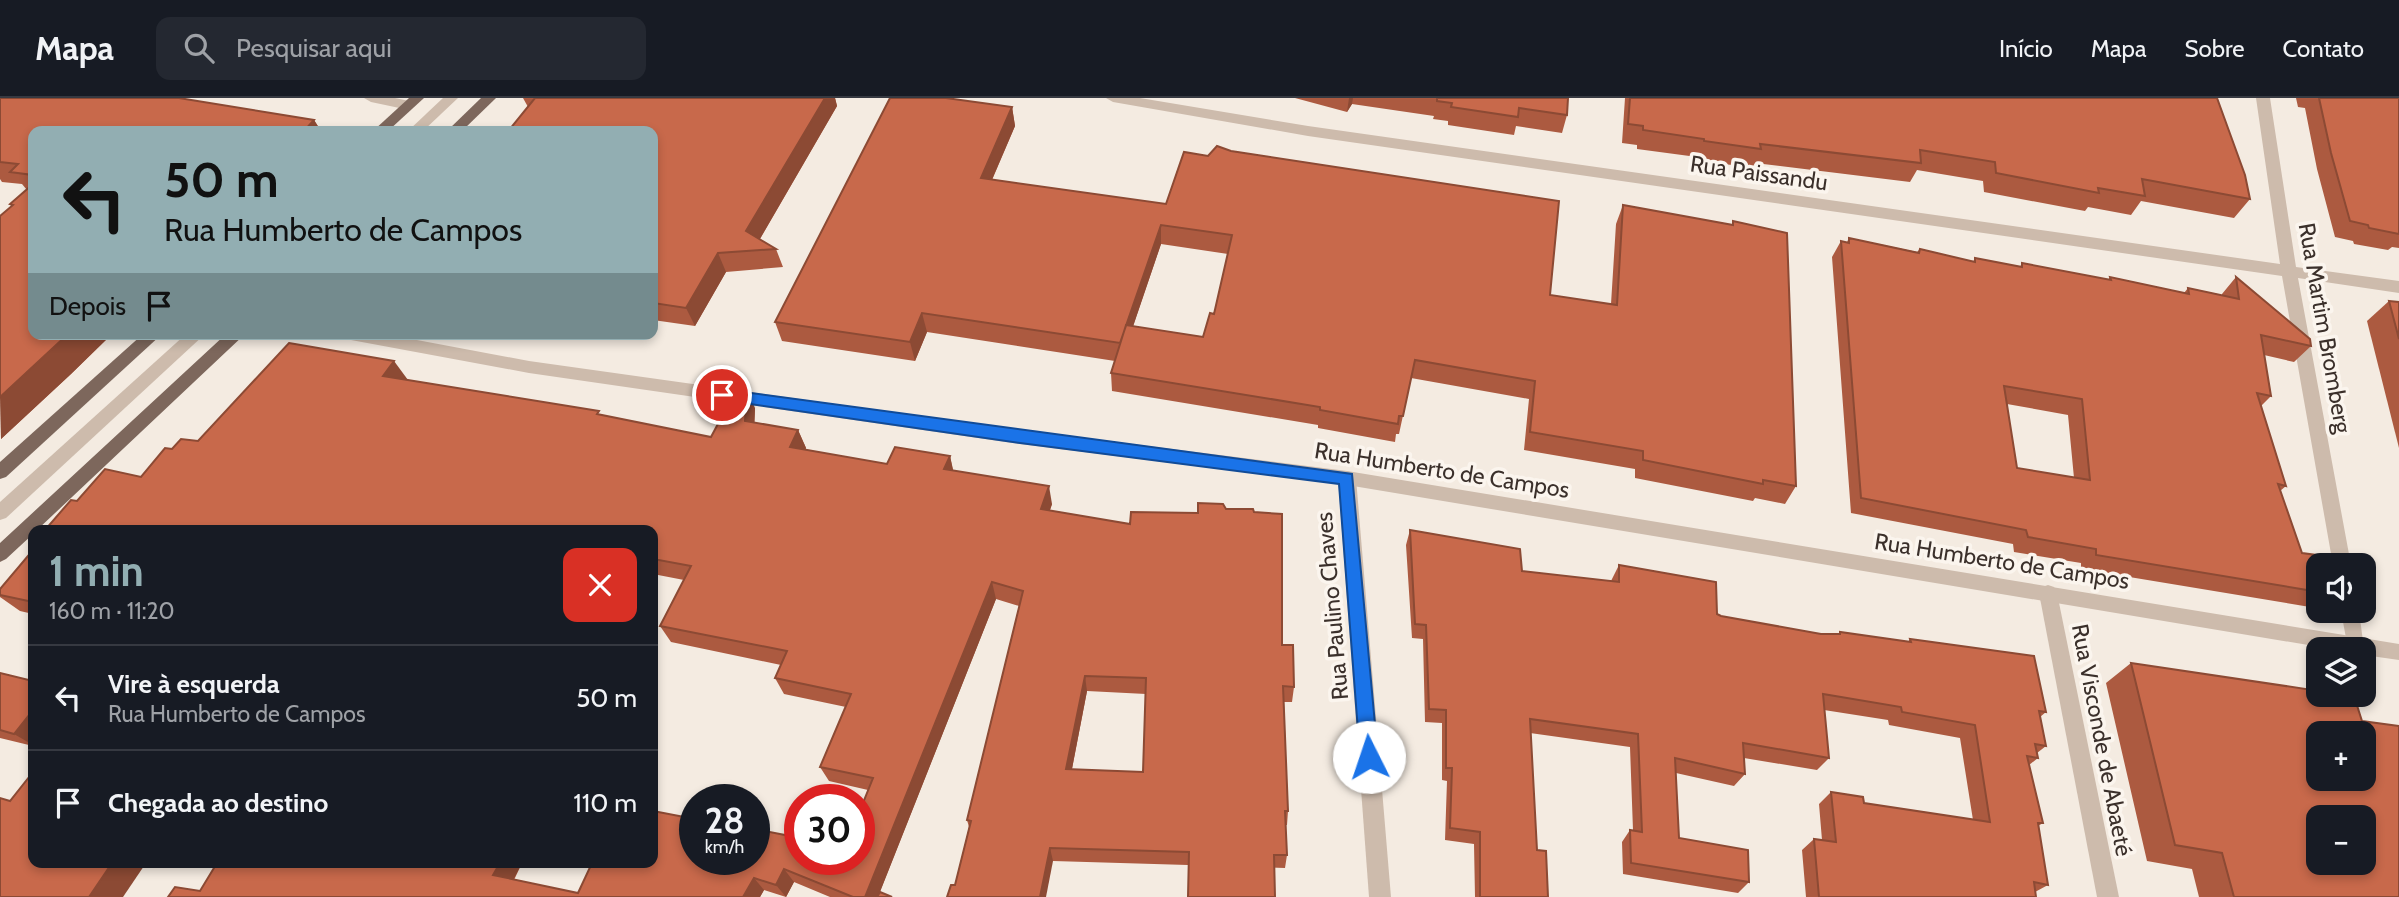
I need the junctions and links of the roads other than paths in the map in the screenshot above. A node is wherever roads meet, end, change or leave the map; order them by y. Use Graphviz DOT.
graph roads {
  1 [pos="371,98"];
  2 [pos="451,98"];
  3 [pos="478,98"];
  4 [pos="489,98"];
  5 [pos="1113,98"];
  6 [pos="2263,98"];
  7 [pos="416,100"];
  8 [pos="467,120"];
  9 [pos="386,126"];
  10 [pos="420,126"];
  11 [pos="460,126"];
  12 [pos="2289,272"];
  13 [pos="2399,287"];
  14 [pos="147,340"];
  15 [pos="190,340"];
  16 [pos="231,340"];
  17 [pos="383,340"];
  18 [pos="0,472"];
  19 [pos="1346,478"];
  20 [pos="0,513"];
  21 [pos="31,525"];
  22 [pos="28,528"];
  23 [pos="2340,553"];
  24 [pos="0,554"];
  25 [pos="2048,593"];
  26 [pos="2306,637"];
  27 [pos="2376,649"];
  28 [pos="2399,652"];
  29 [pos="1380,897"];
  30 [pos="2108,897"];
  1 -- 7 [label="street"];
  2 -- 10 [label="street"];
  3 -- 8 [label="street"];
  4 -- 8 [label="main road"];
  5 -- 12 [label="street, Rua Paissandu"];
  6 -- 12 [label="street, Rua Martim Bromberg"];
  7 -- 9 [label="main road"];
  8 -- 11 [label="main road"];
  12 -- 13 [label="street, Rua Paissandu"];
  12 -- 23 [label="street, Rua Martim Bromberg"];
  14 -- 18 [label="main road"];
  15 -- 20 [label="street"];
  16 -- 21 [label="main road"];
  17 -- 19 [label="street, Rua Humberto de Campos"];
  19 -- 25 [label="street, Rua Humberto de Campos"];
  19 -- 29 [label="street, Rua Paulino Chaves"];
  22 -- 24 [label="main road"];
  25 -- 26 [label="street, Rua Humberto de Campos"];
  25 -- 30 [label="street, Rua Visconde de Abaeté"];
  27 -- 28 [label="street, Rua Humberto de Campos"];
}
